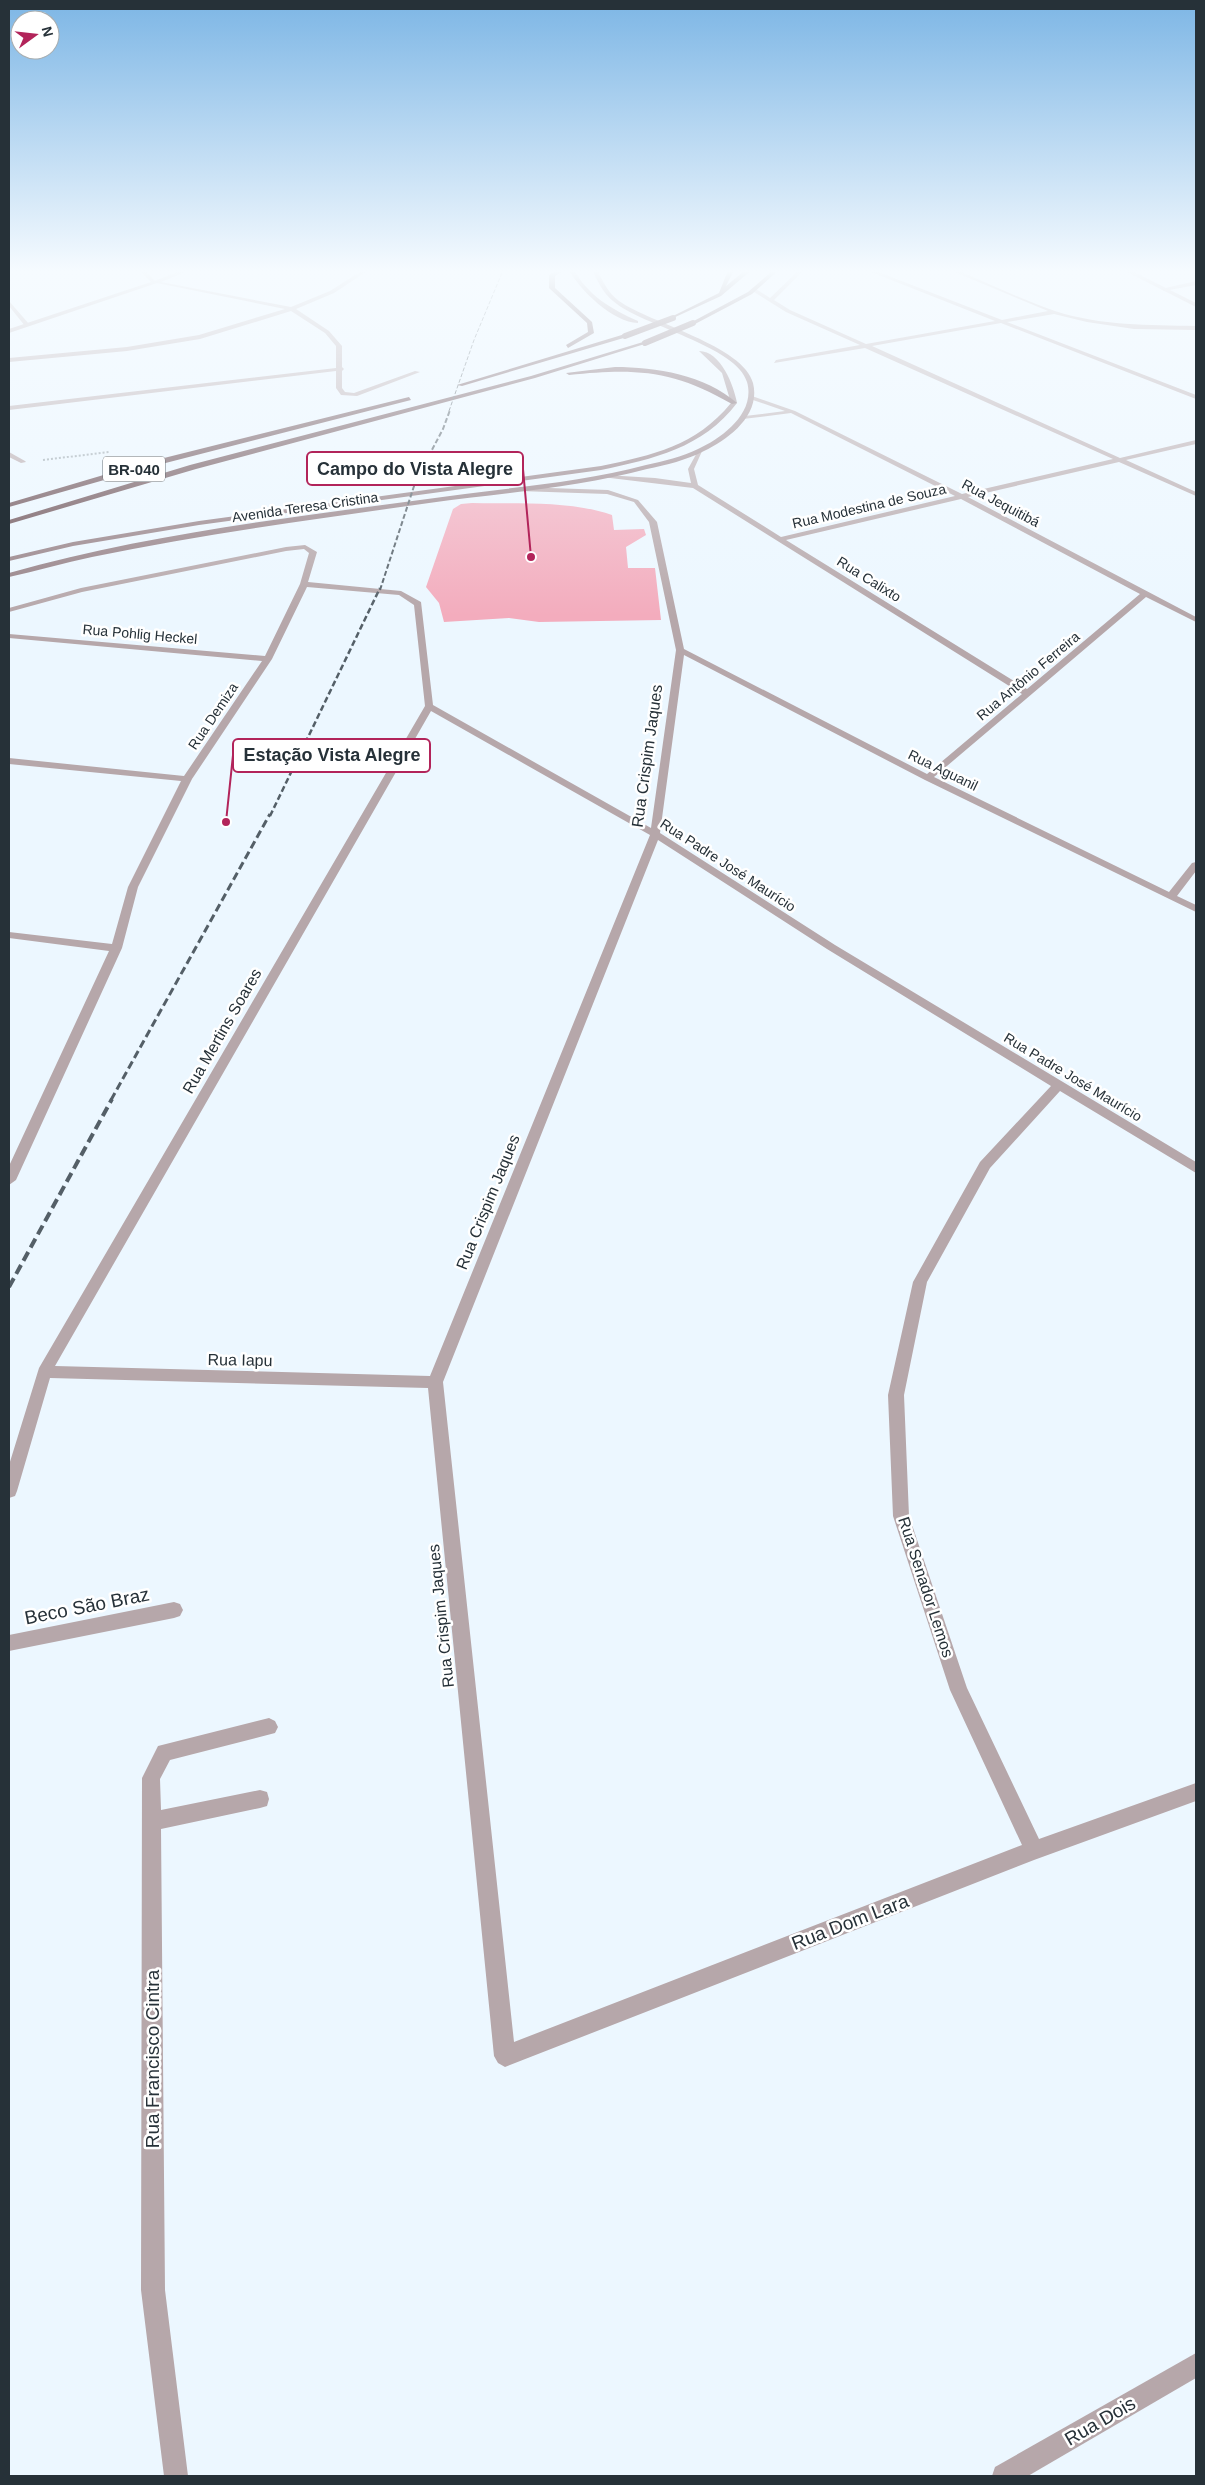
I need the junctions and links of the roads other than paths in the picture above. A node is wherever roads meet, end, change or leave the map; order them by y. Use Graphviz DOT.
graph roads {
  1 [pos="214,384"];
  2 [pos="340,384"];
  3 [pos="384,384"];
  4 [pos="464,384"];
  5 [pos="503,384"];
  6 [pos="701,384"];
  7 [pos="731,384"];
  8 [pos="751,384"];
  9 [pos="951,384"];
  10 [pos="1162,384"];
  11 [pos="450,388"];
  12 [pos="1196,397"];
  13 [pos="414,398"];
  14 [pos="752,398"];
  15 [pos="734,403"];
  16 [pos="9,408"];
  17 [pos="793,412"];
  18 [pos="745,418"];
  19 [pos="1196,442"];
  20 [pos="701,450"];
  21 [pos="9,454"];
  22 [pos="1120,460"];
  23 [pos="9,465"];
  24 [pos="605,477"];
  25 [pos="696,486"];
  26 [pos="520,489"];
  27 [pos="1196,494"];
  28 [pos="962,497"];
  29 [pos="9,505"];
  30 [pos="9,522"];
  31 [pos="781,539"];
  32 [pos="9,558"];
  33 [pos="9,575"];
  34 [pos="304,584"];
  35 [pos="1145,593"];
  36 [pos="9,610"];
  37 [pos="1196,620"];
  38 [pos="9,636"];
  39 [pos="680,650"];
  40 [pos="268,659"];
  41 [pos="1028,694"];
  42 [pos="429,706"];
  43 [pos="9,761"];
  44 [pos="928,778"];
  45 [pos="187,779"];
  46 [pos="655,834"];
  47 [pos="1196,865"];
  48 [pos="1170,896"];
  49 [pos="1196,909"];
  50 [pos="9,935"];
  51 [pos="116,948"];
  52 [pos="1059,1085"];
  53 [pos="1196,1168"];
  54 [pos="9,1178"];
  55 [pos="44,1372"];
  56 [pos="435,1382"];
  57 [pos="9,1491"];
  58 [pos="174,1610"];
  59 [pos="9,1643"];
  60 [pos="269,1727"];
  61 [pos="1196,1792"];
  62 [pos="260,1799"];
  63 [pos="152,1821"];
  64 [pos="1034,1850"];
  65 [pos="505,2056"];
  66 [pos="1196,2365"];
  67 [pos="176,2476"];
  68 [pos="1004,2476"];
  1 -- 16 [label="street"];
  2 -- 3 [label="street"];
  4 -- 11 [label="highway"];
  5 -- 30 [label="highway, BR-040"];
  6 -- 15 [label="highway"];
  7 -- 15 [label="main road"];
  8 -- 14 [label="main road"];
  9 -- 22 [label="street"];
  10 -- 12 [label="street"];
  13 -- 29 [label="highway, BR-040"];
  14 -- 17 [label="street, Rua Jequitibá"];
  14 -- 18 [label="main road"];
  15 -- 32 [label="main road, Avenida Teresa Cristina"];
  17 -- 18 [label="street"];
  17 -- 28 [label="street, Rua Jequitibá"];
  18 -- 20 [label="main road, Avenida Teresa Cristina"];
  19 -- 22 [label="street, Rua Modestina de Souza"];
  20 -- 24 [label="main road, Avenida Teresa Cristina"];
  20 -- 25 [label="street"];
  21 -- 23 [label="street"];
  22 -- 27 [label="street"];
  22 -- 28 [label="street, Rua Modestina de Souza"];
  24 -- 25 [label="street, Rua Calixto"];
  24 -- 26 [label="main road, Avenida Teresa Cristina"];
  25 -- 31 [label="street, Rua Calixto"];
  26 -- 33 [label="main road, Avenida Teresa Cristina"];
  26 -- 39 [label="street, Rua Crispim Jaques"];
  28 -- 31 [label="street, Rua Modestina de Souza"];
  28 -- 35 [label="street, Rua Jequitibá"];
  31 -- 41 [label="street, Rua Calixto"];
  34 -- 36 [label="street, Rua Demiza"];
  34 -- 40 [label="street, Rua Demiza"];
  34 -- 42 [label="street"];
  35 -- 37 [label="street, Rua Jequitibá"];
  35 -- 41 [label="street, Rua Antônio Ferreira"];
  38 -- 40 [label="street, Rua Pohlig Heckel"];
  39 -- 44 [label="street, Rua Aguanil"];
  39 -- 46 [label="street, Rua Crispim Jaques"];
  40 -- 45 [label="street, Rua Demiza"];
  41 -- 44 [label="street, Rua Antônio Ferreira"];
  42 -- 46 [label="street, Rua Padre José Maurício"];
  42 -- 55 [label="street, Rua Mertins Soares"];
  43 -- 45 [label="street"];
  44 -- 48 [label="street, Rua Aguanil"];
  45 -- 51 [label="street, Rua Demiza"];
  46 -- 52 [label="street, Rua Padre José Maurício"];
  46 -- 56 [label="street, Rua Crispim Jaques"];
  47 -- 48 [label="street"];
  48 -- 49 [label="street, Rua Aguanil"];
  50 -- 51 [label="street"];
  51 -- 54 [label="street, Rua Demiza"];
  52 -- 53 [label="street, Rua Padre José Maurício"];
  52 -- 64 [label="street, Rua Senador Lemos"];
  55 -- 56 [label="street, Rua Iapu"];
  55 -- 57 [label="street, Rua Mertins Soares"];
  56 -- 65 [label="street, Rua Crispim Jaques"];
  58 -- 59 [label="street, Beco São Braz"];
  60 -- 63 [label="street, Rua Francisco Cintra"];
  61 -- 64 [label="street, Rua Dom Lara"];
  62 -- 63 [label="street"];
  63 -- 67 [label="street, Rua Francisco Cintra"];
  64 -- 65 [label="street, Rua Dom Lara"];
  66 -- 68 [label="street, Rua Dois"];
}
